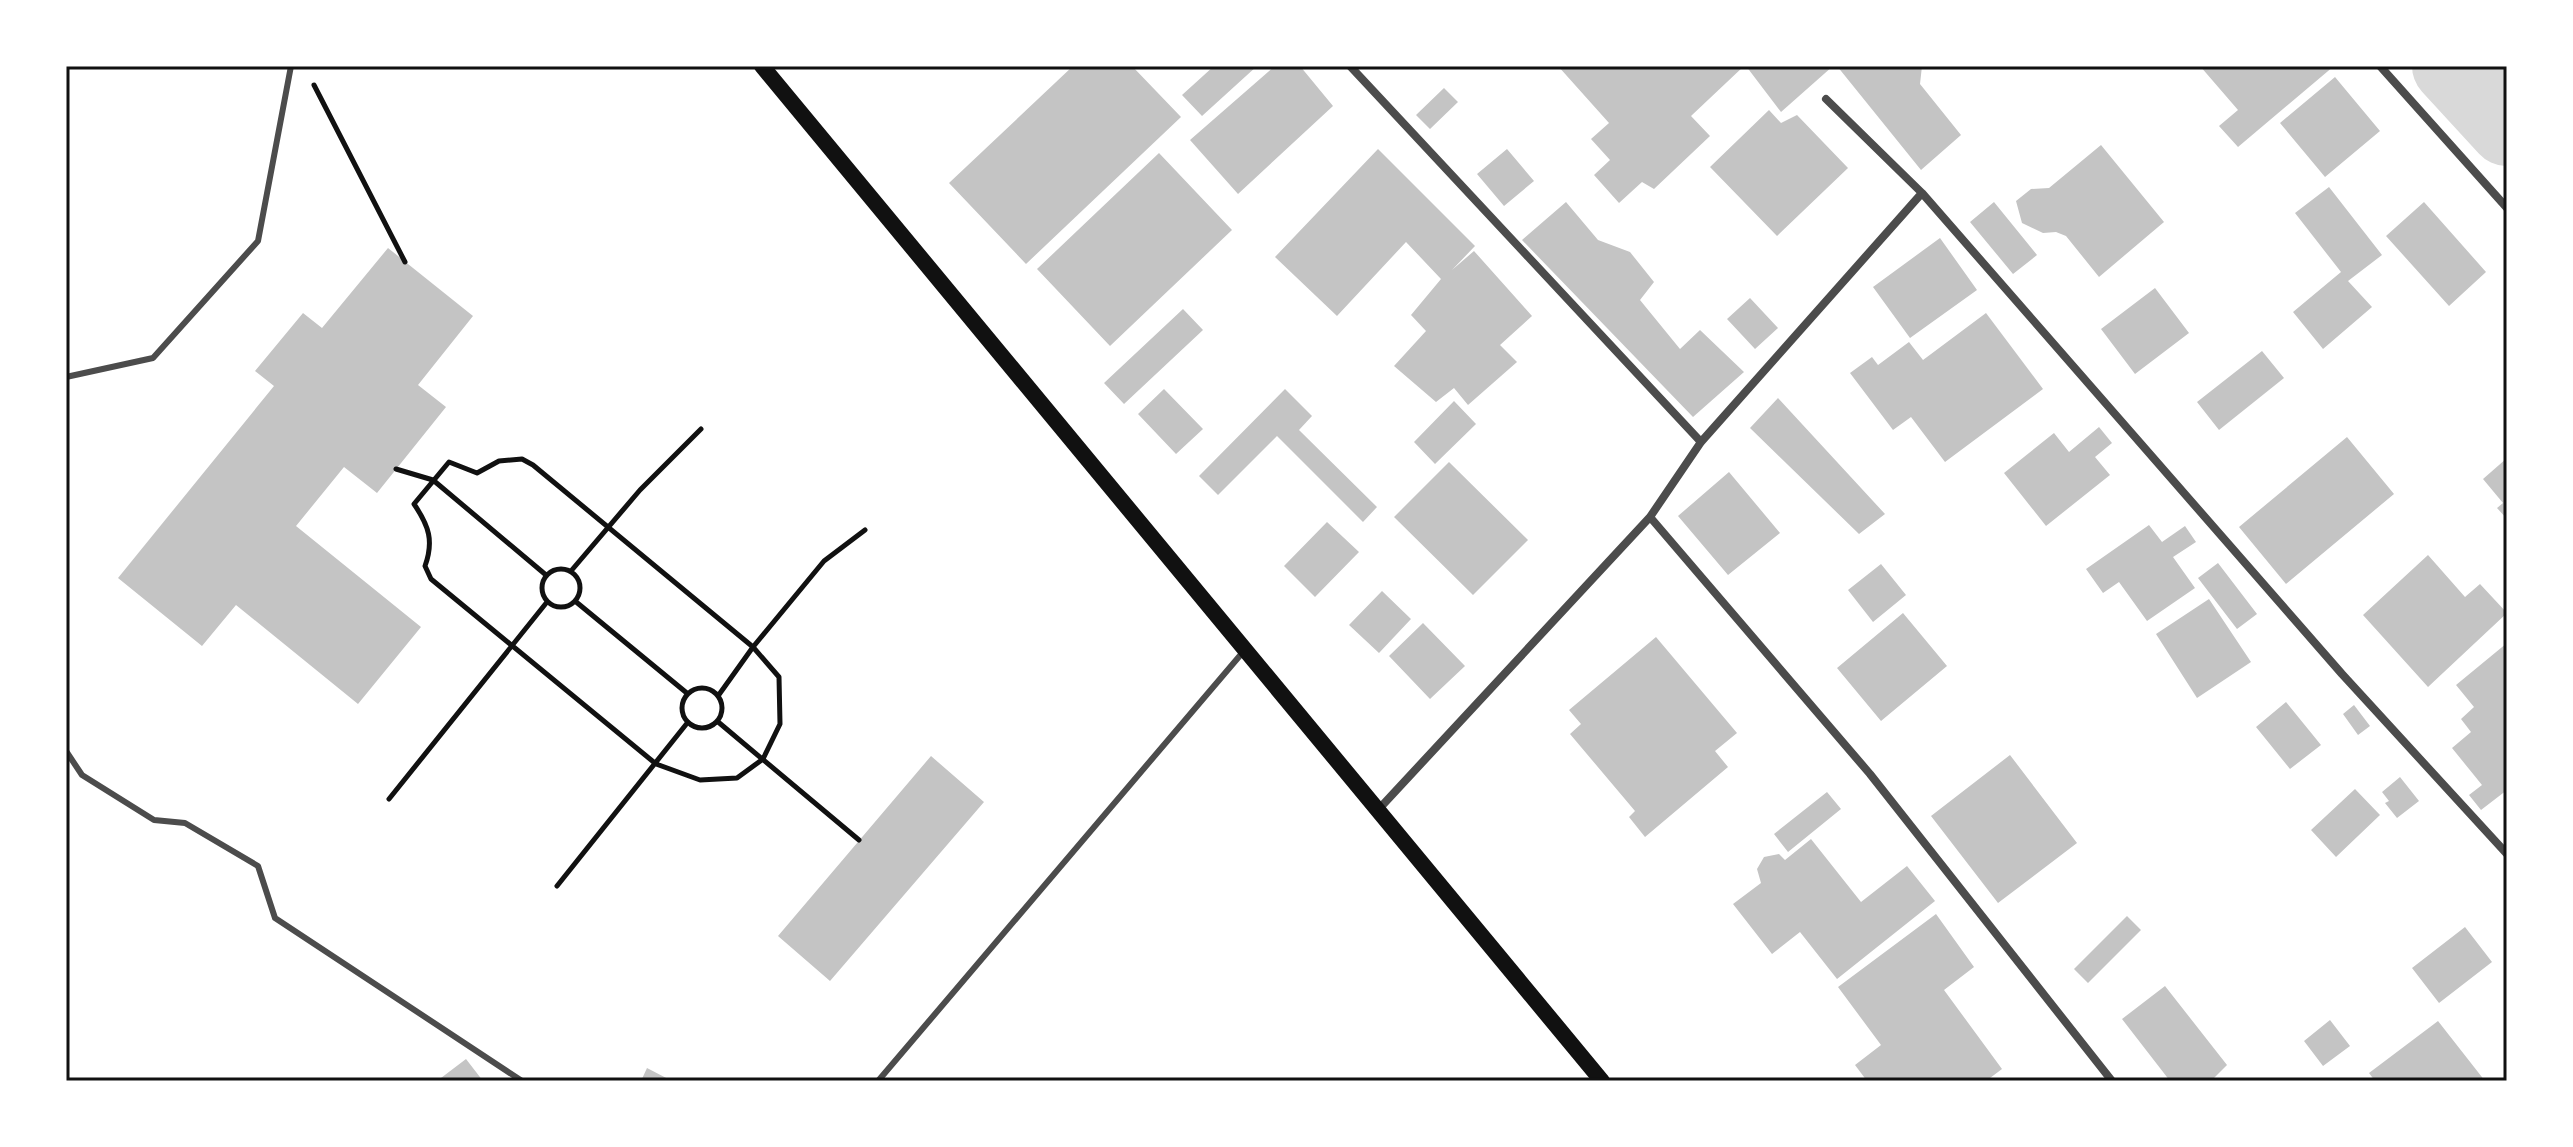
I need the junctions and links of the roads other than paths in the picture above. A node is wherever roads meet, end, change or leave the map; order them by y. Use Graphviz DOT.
graph roads {
  1 [pos="291,66"];
  2 [pos="762,66"];
  3 [pos="1350,66"];
  4 [pos="2380,66"];
  5 [pos="1826,99"];
  6 [pos="1922,193"];
  7 [pos="2507,208"];
  8 [pos="66,377"];
  9 [pos="1701,442"];
  10 [pos="1650,517"];
  11 [pos="1245,649"];
  12 [pos="66,751"];
  13 [pos="1378,810"];
  14 [pos="2507,854"];
  15 [pos="522,1081"];
  16 [pos="878,1081"];
  17 [pos="1602,1081"];
  18 [pos="2112,1081"];
  1 -- 8 [label="lane"];
  2 -- 11 [label="main road"];
  3 -- 9 [label="street"];
  4 -- 7 [label="street"];
  5 -- 6 [label="street"];
  6 -- 9 [label="street"];
  6 -- 14 [label="street"];
  9 -- 10 [label="street"];
  10 -- 13 [label="street"];
  10 -- 18 [label="street"];
  11 -- 13 [label="main road"];
  11 -- 16 [label="lane"];
  12 -- 15 [label="lane"];
  13 -- 17 [label="main road"];
}
